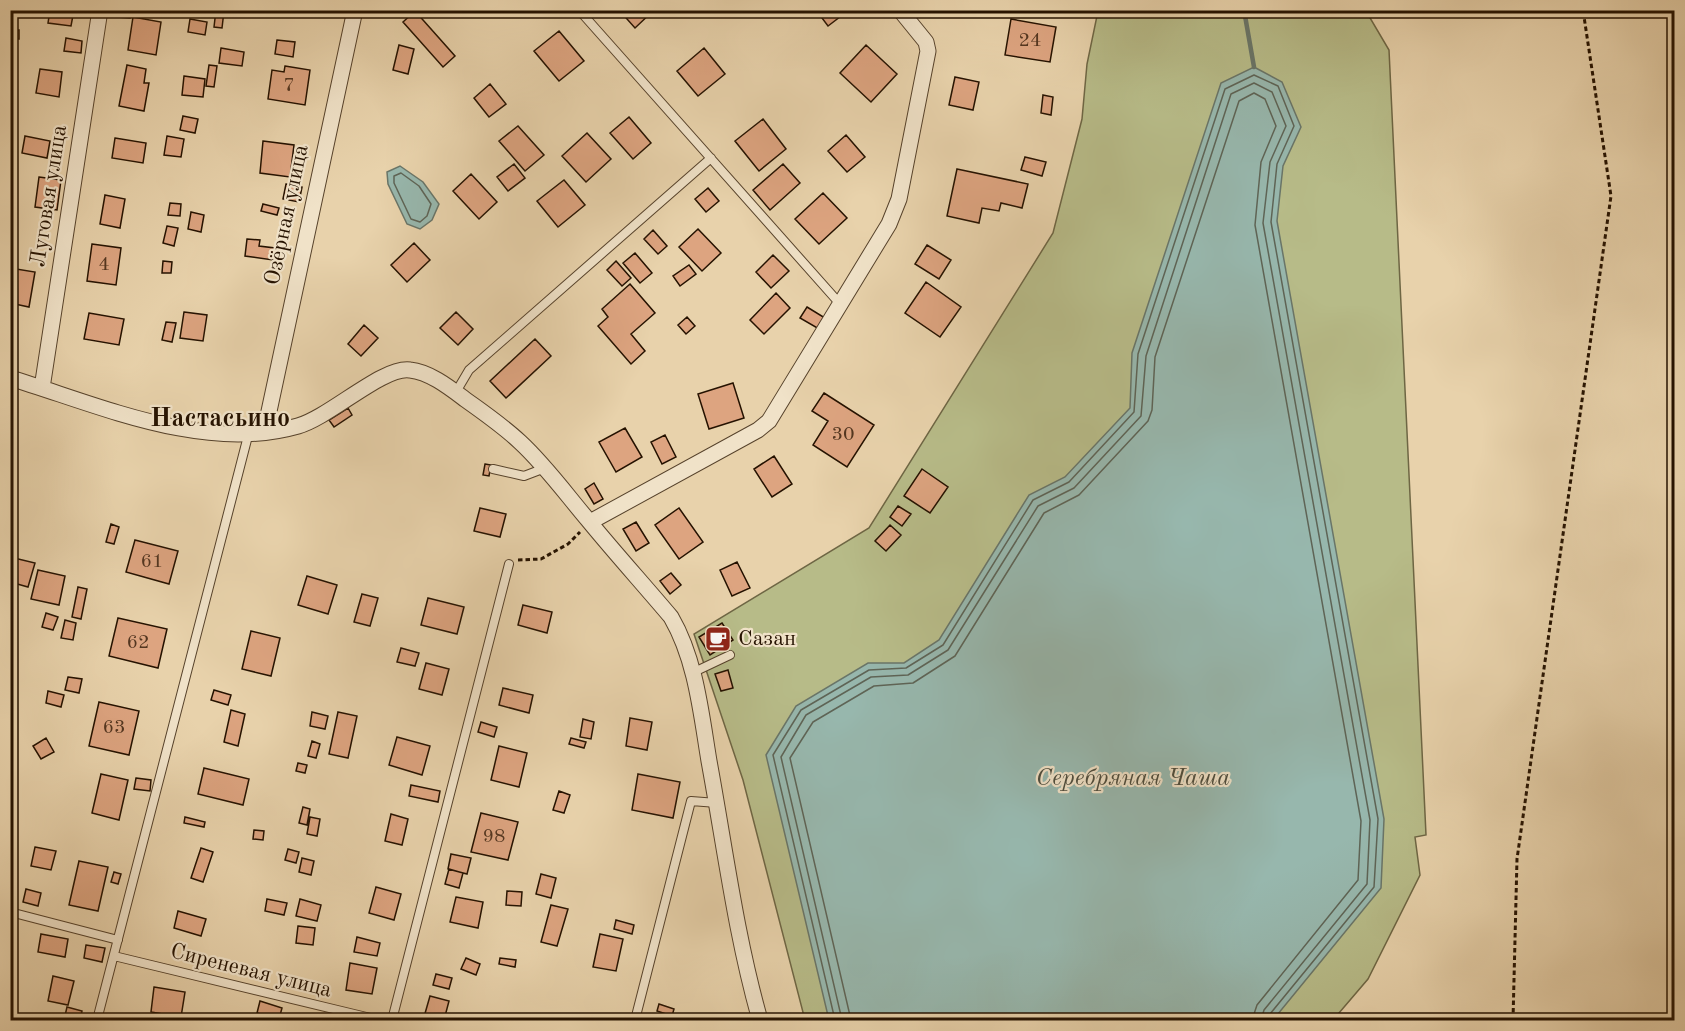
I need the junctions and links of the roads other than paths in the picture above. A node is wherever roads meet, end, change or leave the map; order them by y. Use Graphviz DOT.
graph roads {
  1 [pos="100,10"];
  2 [pos="355,10"];
  3 [pos="579,10"];
  4 [pos="900,10"];
  5 [pos="711,158"];
  6 [pos="841,304"];
  7 [pos="11,379"];
  8 [pos="42,388"];
  9 [pos="456,392"];
  10 [pos="265,430"];
  11 [pos="249,432"];
  12 [pos="545,468"];
  13 [pos="493,469"];
  14 [pos="590,522"];
  15 [pos="509,564"];
  16 [pos="730,655"];
  17 [pos="692,673"];
  18 [pos="717,803"];
  19 [pos="10,912"];
  20 [pos="118,940"];
  21 [pos="114,956"];
  22 [pos="97,1020"];
  23 [pos="379,1020"];
  24 [pos="392,1020"];
  25 [pos="635,1020"];
  26 [pos="760,1020"];
  1 -- 8 [label="street, Луговая улица"];
  2 -- 10 [label="street, Озёрная улица"];
  3 -- 5 [label="lane"];
  4 -- 6 [label="street"];
  5 -- 6 [label="lane"];
  5 -- 9 [label="lane"];
  6 -- 14 [label="street"];
  7 -- 8 [label="street"];
  8 -- 11 [label="street"];
  9 -- 10 [label="street"];
  9 -- 12 [label="street"];
  10 -- 11 [label="street"];
  11 -- 20 [label="lane"];
  12 -- 13 [label="lane"];
  12 -- 14 [label="street"];
  14 -- 17 [label="street"];
  15 -- 24 [label="lane"];
  16 -- 17 [label="lane"];
  17 -- 18 [label="street"];
  18 -- 25 [label="lane"];
  18 -- 26 [label="street"];
  19 -- 20 [label="lane"];
  20 -- 21 [label="lane"];
  21 -- 22 [label="lane"];
  21 -- 23 [label="lane, Сиреневая улица"];
}
